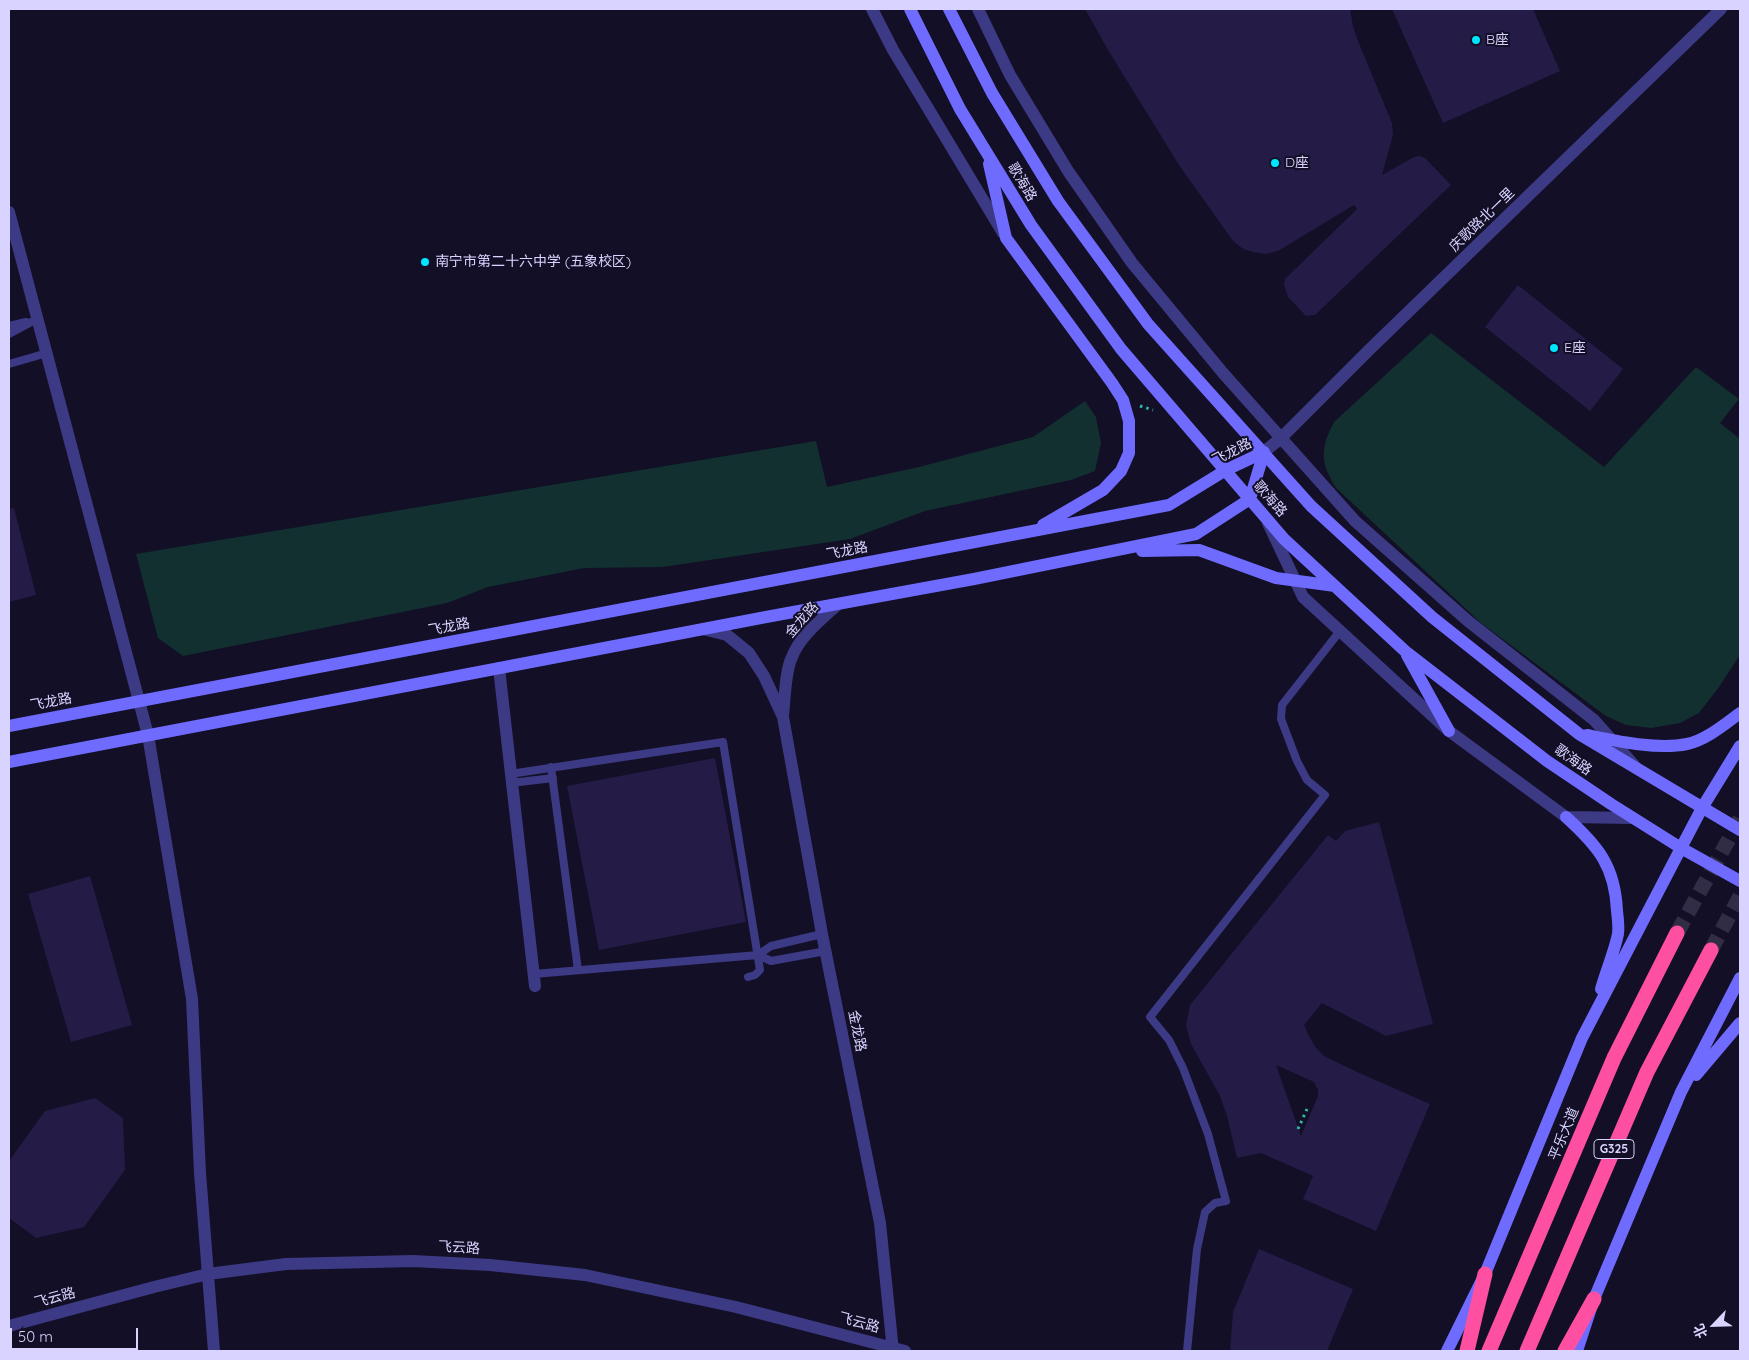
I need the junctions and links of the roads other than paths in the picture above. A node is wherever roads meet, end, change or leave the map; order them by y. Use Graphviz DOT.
graph roads {
  1 [pos="872,9"];
  2 [pos="910,9"];
  3 [pos="949,9"];
  4 [pos="978,9"];
  5 [pos="1721,9"];
  6 [pos="986,151"];
  7 [pos="9,212"];
  8 [pos="1006,238"];
  9 [pos="37,319"];
  10 [pos="9,326"];
  11 [pos="9,334"];
  12 [pos="47,353"];
  13 [pos="9,364"];
  14 [pos="1281,438"];
  15 [pos="1264,452"];
  16 [pos="1226,470"];
  17 [pos="1250,499"];
  18 [pos="1265,516"];
  19 [pos="1033,530"];
  20 [pos="1109,551"];
  21 [pos="1295,581"];
  22 [pos="1335,586"];
  23 [pos="838,604"];
  24 [pos="703,629"];
  25 [pos="1340,631"];
  26 [pos="1404,650"];
  27 [pos="498,668"];
  28 [pos="140,701"];
  29 [pos="1740,713"];
  30 [pos="783,717"];
  31 [pos="9,726"];
  32 [pos="1449,732"];
  33 [pos="1578,734"];
  34 [pos="148,735"];
  35 [pos="1612,740"];
  36 [pos="1740,746"];
  37 [pos="9,762"];
  38 [pos="551,768"];
  39 [pos="1639,771"];
  40 [pos="510,778"];
  41 [pos="553,778"];
  42 [pos="1702,808"];
  43 [pos="1566,817"];
  44 [pos="1633,818"];
  45 [pos="1740,830"];
  46 [pos="1681,848"];
  47 [pos="1740,881"];
  48 [pos="1677,933"];
  49 [pos="822,934"];
  50 [pos="1710,950"];
  51 [pos="826,951"];
  52 [pos="758,955"];
  53 [pos="578,970"];
  54 [pos="748,977"];
  55 [pos="1740,978"];
  56 [pos="534,980"];
  57 [pos="1591,1021"];
  58 [pos="1740,1022"];
  59 [pos="1681,1092"];
  60 [pos="208,1274"];
  61 [pos="1485,1274"];
  62 [pos="1594,1299"];
  63 [pos="9,1326"];
  64 [pos="1579,1349"];
  65 [pos="897,1350"];
  66 [pos="214,1351"];
  67 [pos="1187,1351"];
  68 [pos="1447,1351"];
  69 [pos="1467,1351"];
  70 [pos="1489,1351"];
  71 [pos="1527,1351"];
  72 [pos="1565,1351"];
  1 -- 8 [label="street"];
  2 -- 6 [label="main road, 歌海路"];
  3 -- 15 [label="main road, 歌海路"];
  4 -- 14 [label="street"];
  5 -- 14 [label="street, 庆歌路北一里"];
  6 -- 8 [label="main road"];
  6 -- 16 [label="main road, 歌海路"];
  7 -- 9 [label="street"];
  8 -- 19 [label="main road"];
  9 -- 10 [label="lane"];
  9 -- 11 [label="lane"];
  9 -- 12 [label="street"];
  12 -- 13 [label="lane"];
  12 -- 28 [label="street"];
  14 -- 15 [label="street, 庆歌路北一里"];
  14 -- 35 [label="street"];
  15 -- 16 [label="main road, 飞龙路"];
  15 -- 17 [label="main road, 飞龙路"];
  15 -- 33 [label="main road, 歌海路"];
  16 -- 17 [label="main road, 歌海路"];
  16 -- 19 [label="main road, 飞龙路"];
  17 -- 18 [label="main road, 歌海路"];
  17 -- 20 [label="main road"];
  18 -- 21 [label="street"];
  18 -- 22 [label="main road, 歌海路"];
  19 -- 28 [label="main road, 飞龙路"];
  20 -- 21 [label="main road"];
  20 -- 23 [label="main road"];
  21 -- 22 [label="main road"];
  21 -- 25 [label="street"];
  22 -- 26 [label="main road, 歌海路"];
  23 -- 24 [label="main road"];
  23 -- 30 [label="street, 金龙路"];
  24 -- 27 [label="main road"];
  24 -- 30 [label="street, 金龙路"];
  25 -- 32 [label="street"];
  25 -- 67 [label="lane"];
  26 -- 32 [label="main road"];
  26 -- 44 [label="main road, 歌海路"];
  27 -- 34 [label="main road"];
  27 -- 40 [label="street"];
  28 -- 31 [label="main road, 飞龙路"];
  28 -- 34 [label="street"];
  29 -- 35 [label="main road"];
  30 -- 49 [label="street, 金龙路"];
  32 -- 43 [label="street"];
  33 -- 35 [label="main road"];
  33 -- 39 [label="main road, 歌海路"];
  34 -- 37 [label="main road"];
  34 -- 60 [label="street"];
  35 -- 39 [label="street"];
  36 -- 42 [label="main road"];
  38 -- 40 [label="lane"];
  38 -- 41 [label="lane"];
  38 -- 52 [label="lane"];
  39 -- 42 [label="main road, 歌海路"];
  40 -- 41 [label="lane"];
  40 -- 56 [label="street"];
  41 -- 53 [label="lane"];
  42 -- 45 [label="main road, 歌海路"];
  42 -- 46 [label="main road"];
  43 -- 44 [label="street"];
  43 -- 57 [label="main road"];
  44 -- 46 [label="main road, 歌海路"];
  46 -- 47 [label="main road, 歌海路"];
  46 -- 57 [label="main road"];
  48 -- 70 [label="highway, 平乐大道"];
  49 -- 51 [label="street, 金龙路"];
  49 -- 52 [label="lane"];
  50 -- 71 [label="highway, G325"];
  51 -- 52 [label="lane"];
  51 -- 65 [label="street, 金龙路"];
  52 -- 53 [label="lane"];
  52 -- 54 [label="lane"];
  53 -- 56 [label="lane"];
  55 -- 59 [label="main road"];
  57 -- 61 [label="main road"];
  58 -- 59 [label="main road"];
  59 -- 62 [label="main road"];
  60 -- 63 [label="street, 飞云路"];
  60 -- 65 [label="street, 飞云路"];
  60 -- 66 [label="street"];
  61 -- 68 [label="main road"];
  61 -- 69 [label="highway"];
  62 -- 64 [label="main road"];
  62 -- 72 [label="highway"];
}
